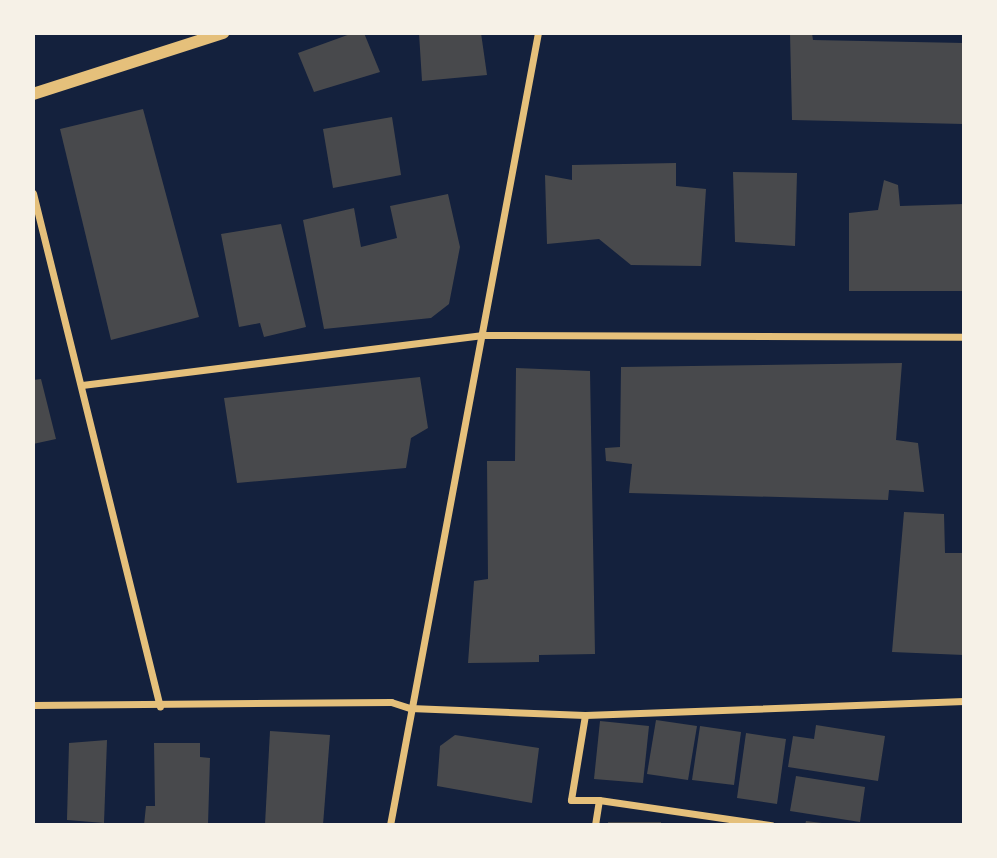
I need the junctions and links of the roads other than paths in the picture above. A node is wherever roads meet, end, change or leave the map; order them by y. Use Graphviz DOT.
graph roads {
  1 [pos="223,33"];
  2 [pos="538,33"];
  3 [pos="33,94"];
  4 [pos="33,193"];
  5 [pos="481,335"];
  6 [pos="964,337"];
  7 [pos="82,385"];
  8 [pos="964,701"];
  9 [pos="33,705"];
  10 [pos="160,708"];
  11 [pos="410,708"];
  12 [pos="585,715"];
  13 [pos="599,800"];
  14 [pos="390,825"];
  15 [pos="595,825"];
  16 [pos="771,825"];
  1 -- 3 [label="street"];
  2 -- 5 [label="street"];
  4 -- 7 [label="street"];
  5 -- 6 [label="street"];
  5 -- 7 [label="street"];
  5 -- 11 [label="street"];
  7 -- 10 [label="street"];
  8 -- 12 [label="street"];
  9 -- 10 [label="street"];
  10 -- 11 [label="street"];
  11 -- 12 [label="street"];
  11 -- 14 [label="street"];
  12 -- 13 [label="street"];
  13 -- 15 [label="street"];
  13 -- 16 [label="street"];
}
